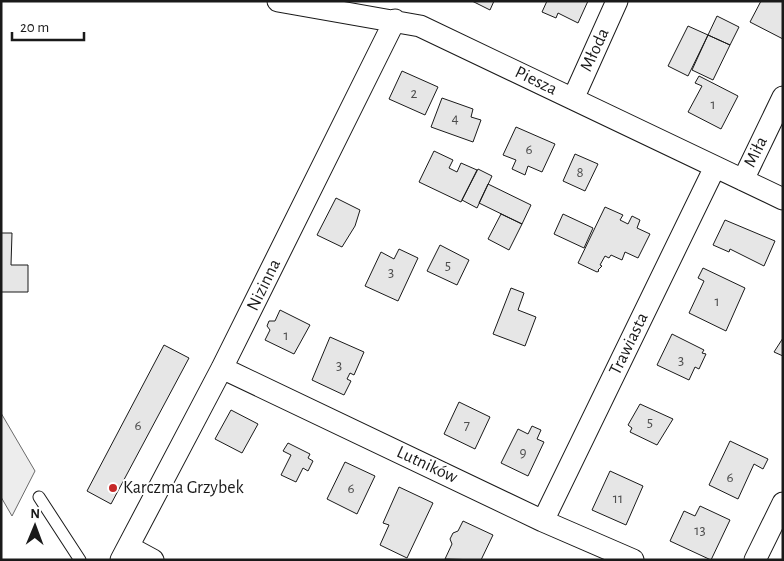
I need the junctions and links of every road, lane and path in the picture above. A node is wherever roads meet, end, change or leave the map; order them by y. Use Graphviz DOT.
graph roads {
  1 [pos="278,1"];
  2 [pos="617,1"];
  3 [pos="395,20"];
  4 [pos="783,97"];
  5 [pos="573,99"];
  6 [pos="715,168"];
  7 [pos="742,180"];
  8 [pos="783,199"];
  9 [pos="222,368"];
  10 [pos="39,497"];
  11 [pos="783,503"];
  12 [pos="543,520"];
  13 [pos="125,553"];
  14 [pos="80,560"];
  15 [pos="153,560"];
  16 [pos="633,560"];
  17 [pos="755,560"];
  1 -- 3 [label="street, Piesza"];
  2 -- 5 [label="street, Młoda"];
  3 -- 5 [label="street, Piesza"];
  3 -- 9 [label="street, Nizinna"];
  4 -- 7 [label="street, Miła"];
  5 -- 6 [label="street, Piesza"];
  6 -- 7 [label="street, Piesza"];
  6 -- 12 [label="street, Trawiasta"];
  7 -- 8 [label="street, Piesza"];
  9 -- 12 [label="street, Lutników"];
  9 -- 13 [label="street, Nizinna"];
  10 -- 14 [label="lane"];
  11 -- 17 [label="street"];
  12 -- 16 [label="street, Lutników"];
  13 -- 15 [label="street"];
}
